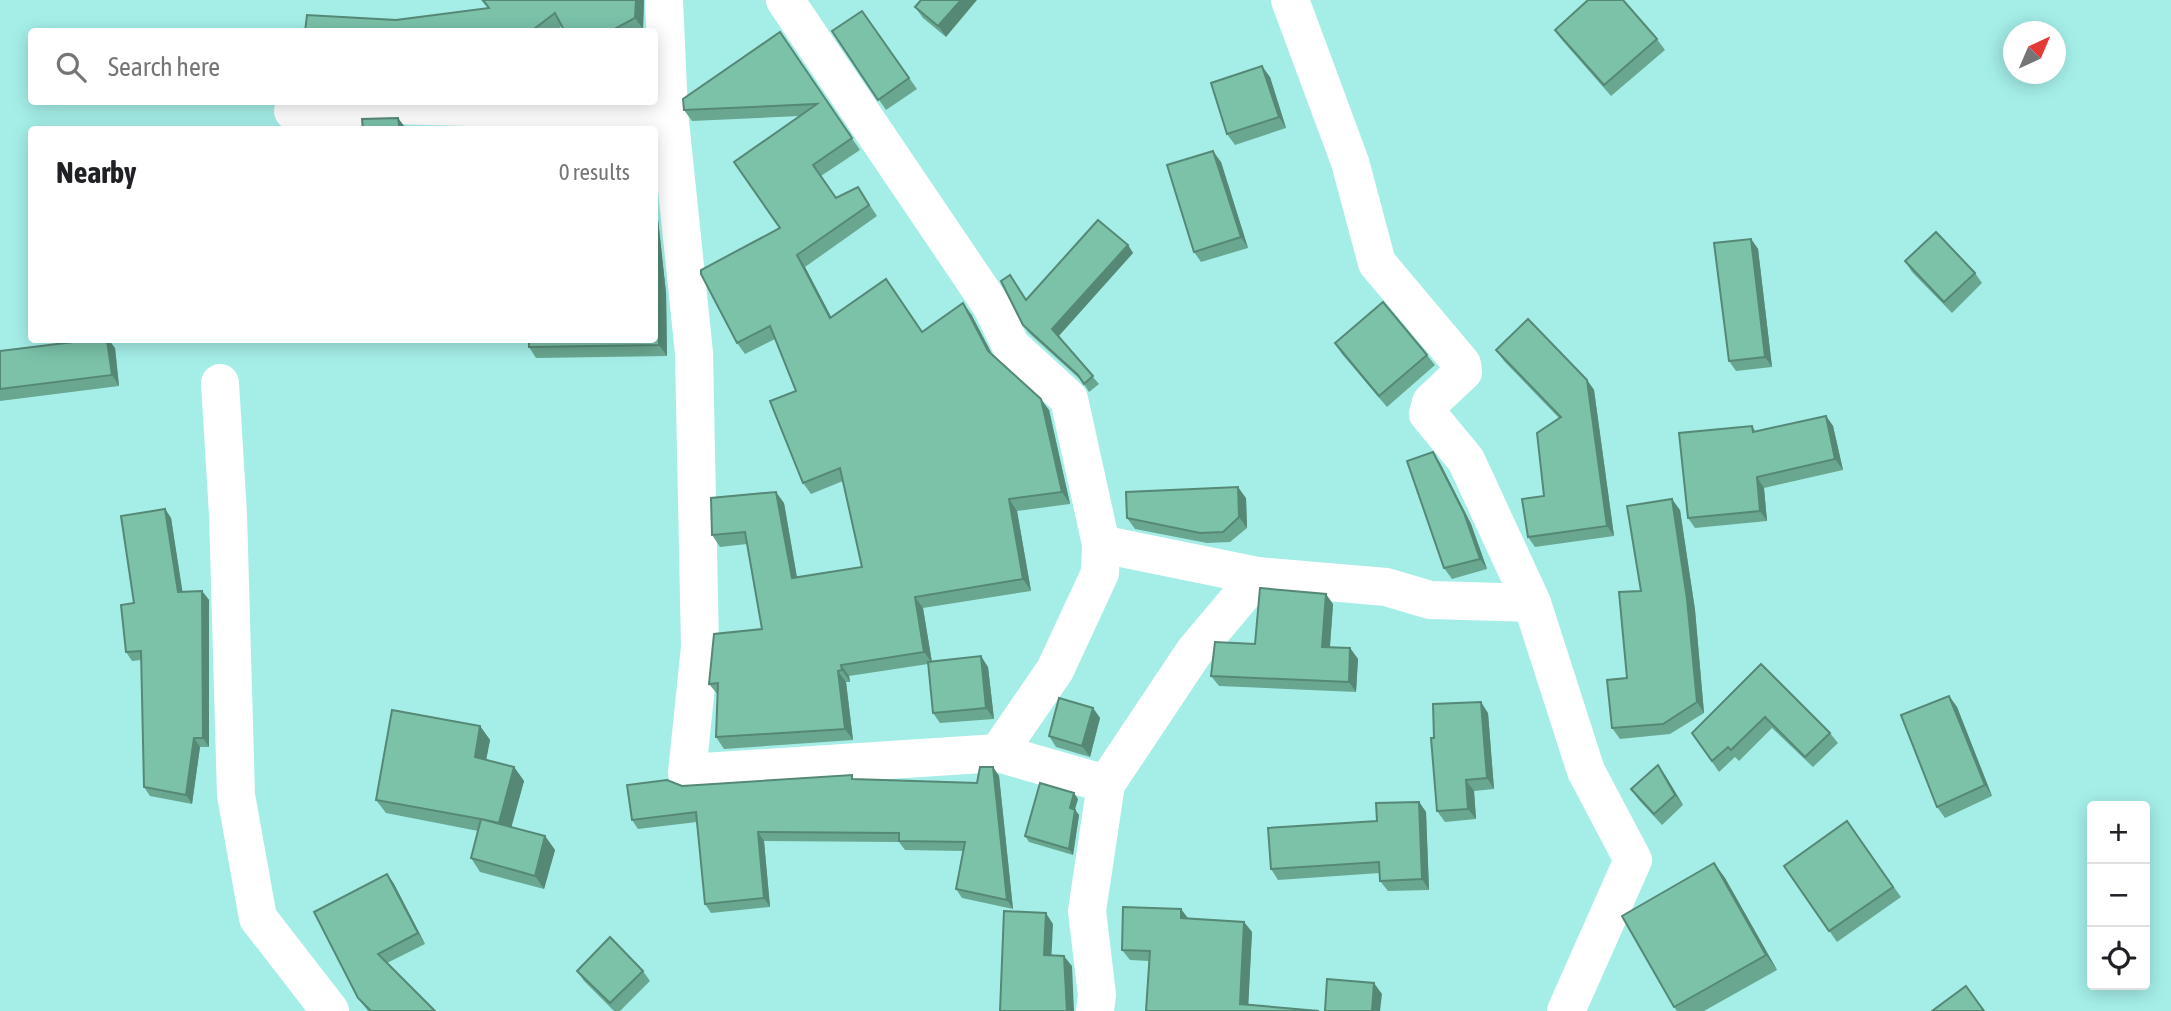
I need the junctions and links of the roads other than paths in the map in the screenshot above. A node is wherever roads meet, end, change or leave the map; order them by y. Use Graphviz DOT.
graph roads {
  1 [pos="664,0"];
  2 [pos="785,0"];
  3 [pos="1290,0"];
  4 [pos="293,111"];
  5 [pos="669,112"];
  6 [pos="220,383"];
  7 [pos="1101,544"];
  8 [pos="1258,576"];
  9 [pos="1532,603"];
  10 [pos="998,753"];
  11 [pos="1106,784"];
  12 [pos="330,1011"];
  13 [pos="1095,1011"];
  14 [pos="1566,1011"];
  1 -- 5 [label="street"];
  2 -- 7 [label="street"];
  3 -- 9 [label="street"];
  4 -- 5 [label="street"];
  5 -- 10 [label="street"];
  6 -- 12 [label="street"];
  7 -- 8 [label="street"];
  7 -- 10 [label="street"];
  8 -- 9 [label="street"];
  8 -- 11 [label="street"];
  9 -- 14 [label="street"];
  10 -- 11 [label="street"];
  11 -- 13 [label="street"];
}
